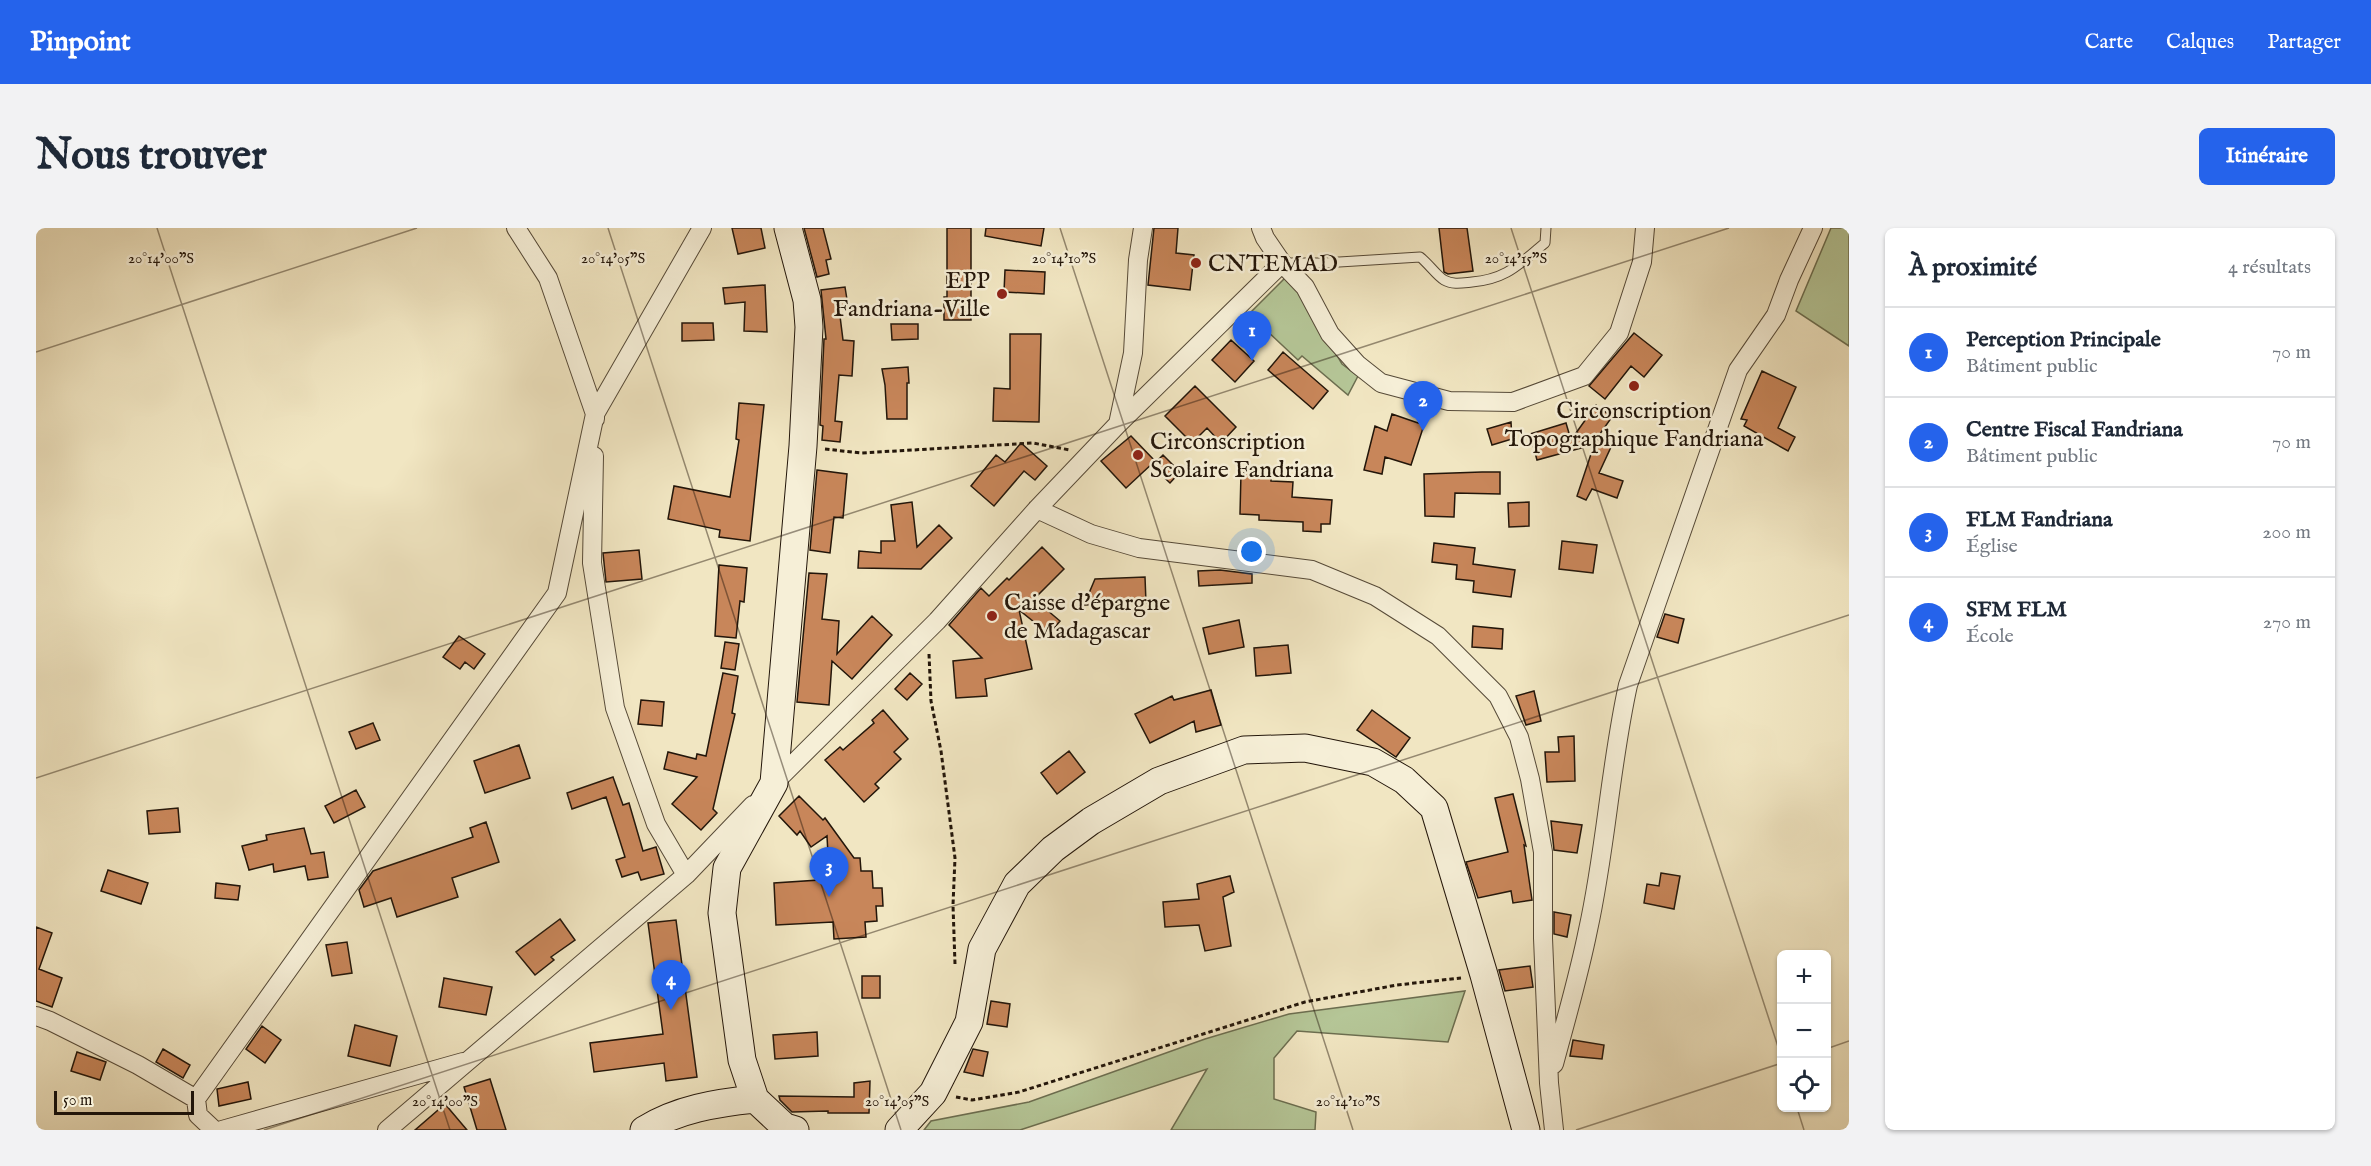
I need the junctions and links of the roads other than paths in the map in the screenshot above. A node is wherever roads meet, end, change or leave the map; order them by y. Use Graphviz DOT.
graph roads {
  1 [pos="516,228"];
  2 [pos="702,228"];
  3 [pos="788,228"];
  4 [pos="1143,228"];
  5 [pos="1261,228"];
  6 [pos="1546,228"];
  7 [pos="1646,228"];
  8 [pos="1813,228"];
  9 [pos="1282,263"];
  10 [pos="595,414"];
  11 [pos="1118,424"];
  12 [pos="1037,509"];
  13 [pos="774,783"];
  14 [pos="686,875"];
  15 [pos="36,1016"];
  16 [pos="470,1060"];
  17 [pos="1549,1083"];
  18 [pos="196,1099"];
  19 [pos="755,1099"];
  20 [pos="214,1130"];
  21 [pos="222,1130"];
  22 [pos="387,1130"];
  23 [pos="644,1130"];
  24 [pos="795,1130"];
  25 [pos="899,1130"];
  26 [pos="1526,1130"];
  27 [pos="1554,1130"];
  1 -- 10 [label="street"];
  2 -- 10 [label="street"];
  3 -- 13 [label="main road"];
  4 -- 11 [label="street"];
  5 -- 9 [label="street"];
  6 -- 9 [label="lane"];
  7 -- 9 [label="street"];
  8 -- 17 [label="street"];
  9 -- 11 [label="street"];
  10 -- 14 [label="street"];
  10 -- 18 [label="street"];
  11 -- 12 [label="street"];
  12 -- 13 [label="street"];
  12 -- 17 [label="street"];
  13 -- 14 [label="street"];
  13 -- 19 [label="main road"];
  14 -- 16 [label="street"];
  15 -- 18 [label="street"];
  16 -- 21 [label="street"];
  16 -- 22 [label="street"];
  17 -- 27 [label="street"];
  18 -- 20 [label="street"];
  19 -- 23 [label="main road"];
  19 -- 24 [label="main road"];
  25 -- 26 [label="main road"];
}
